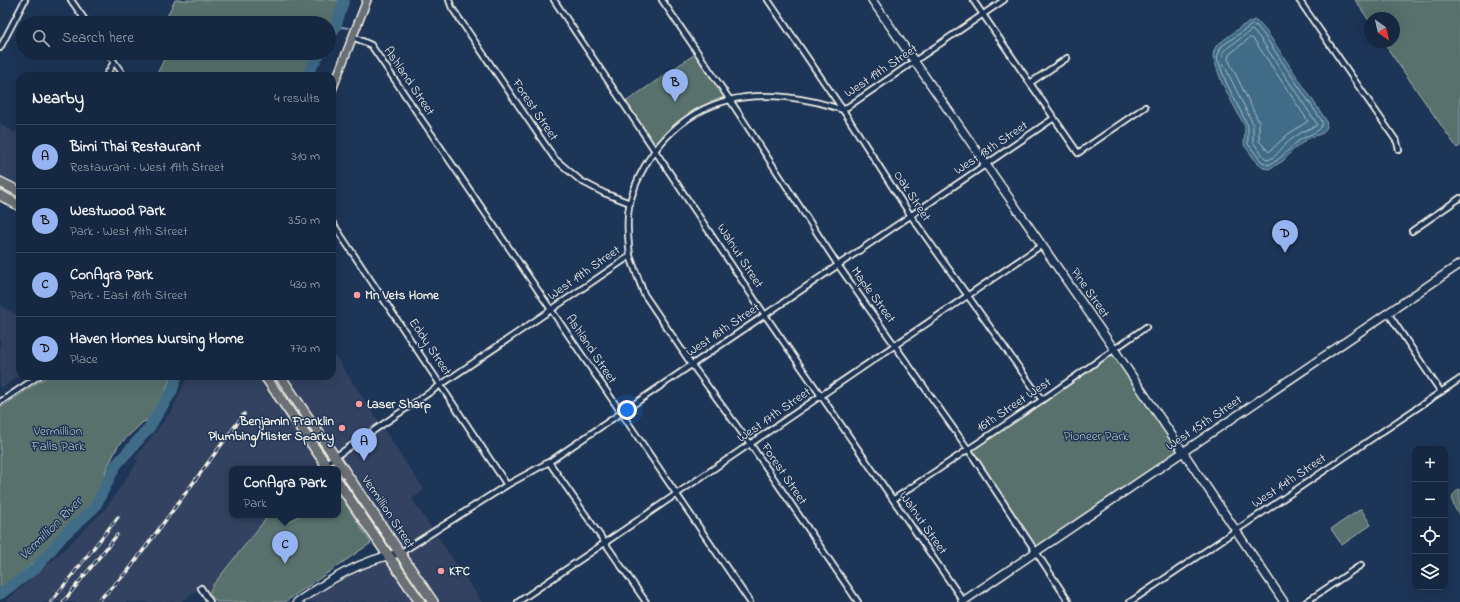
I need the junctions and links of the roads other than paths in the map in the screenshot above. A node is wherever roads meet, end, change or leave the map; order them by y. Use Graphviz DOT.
graph roads {
  1 [pos="25,0"];
  2 [pos="71,0"];
  3 [pos="367,0"];
  4 [pos="449,0"];
  5 [pos="554,0"];
  6 [pos="662,0"];
  7 [pos="768,0"];
  8 [pos="872,0"];
  9 [pos="973,0"];
  10 [pos="1004,0"];
  11 [pos="1299,0"];
  12 [pos="983,15"];
  13 [pos="17,16"];
  14 [pos="82,16"];
  15 [pos="16,17"];
  16 [pos="353,37"];
  17 [pos="0,48"];
  18 [pos="1067,58"];
  19 [pos="915,61"];
  20 [pos="114,62"];
  21 [pos="108,72"];
  22 [pos="121,72"];
  23 [pos="336,80"];
  24 [pos="1030,83"];
  25 [pos="730,100"];
  26 [pos="1145,107"];
  27 [pos="843,110"];
  28 [pos="1054,118"];
  29 [pos="655,149"];
  30 [pos="1399,150"];
  31 [pos="986,164"];
  32 [pos="0,182"];
  33 [pos="16,190"];
  34 [pos="0,195"];
  35 [pos="1460,198"];
  36 [pos="630,203"];
  37 [pos="16,204"];
  38 [pos="911,216"];
  39 [pos="336,230"];
  40 [pos="1412,231"];
  41 [pos="1042,245"];
  42 [pos="630,256"];
  43 [pos="1460,264"];
  44 [pos="838,266"];
  45 [pos="969,296"];
  46 [pos="551,310"];
  47 [pos="1388,313"];
  48 [pos="765,315"];
  49 [pos="1146,327"];
  50 [pos="896,346"];
  51 [pos="1114,349"];
  52 [pos="692,365"];
  53 [pos="1460,379"];
  54 [pos="33,380"];
  55 [pos="268,380"];
  56 [pos="283,380"];
  57 [pos="442,384"];
  58 [pos="1441,392"];
  59 [pos="821,396"];
  60 [pos="1042,400"];
  61 [pos="0,402"];
  62 [pos="621,414"];
  63 [pos="751,445"];
  64 [pos="968,449"];
  65 [pos="1183,451"];
  66 [pos="335,458"];
  67 [pos="549,462"];
  68 [pos="328,466"];
  69 [pos="340,466"];
  70 [pos="341,467"];
  71 [pos="507,485"];
  72 [pos="341,486"];
  73 [pos="677,494"];
  74 [pos="894,499"];
  75 [pos="1236,529"];
  76 [pos="606,543"];
  77 [pos="1035,552"];
  78 [pos="400,553"];
  79 [pos="388,555"];
  80 [pos="1361,565"];
  81 [pos="201,588"];
  82 [pos="210,602"];
  83 [pos="297,602"];
  84 [pos="420,602"];
  85 [pos="433,602"];
  86 [pos="518,602"];
  87 [pos="646,602"];
  88 [pos="750,602"];
  89 [pos="858,602"];
  90 [pos="963,602"];
  91 [pos="1069,602"];
  92 [pos="1130,602"];
  93 [pos="1284,602"];
  94 [pos="1306,602"];
  1 -- 13 [label="street"];
  2 -- 14 [label="street"];
  3 -- 16 [label="main road"];
  4 -- 36 [label="street, Forest Street"];
  5 -- 29 [label="street, Walnut Street"];
  6 -- 25 [label="street, Maple Street"];
  7 -- 27 [label="street, Oak Street"];
  8 -- 19 [label="street, Pine Street"];
  9 -- 12 [label="street"];
  10 -- 12 [label="street, West 19th Street"];
  11 -- 30 [label="street"];
  12 -- 19 [label="street, West 19th Street"];
  12 -- 24 [label="street"];
  15 -- 17 [label="street"];
  16 -- 23 [label="main road"];
  16 -- 46 [label="street, Ashland Street"];
  18 -- 24 [label="street"];
  19 -- 27 [label="street, West 19th Street"];
  19 -- 31 [label="street, Pine Street"];
  20 -- 21 [label="street"];
  20 -- 22 [label="street"];
  24 -- 28 [label="street"];
  25 -- 27 [label="street, West 19th Street"];
  25 -- 29 [label="street, West 19th Street"];
  25 -- 44 [label="street, Maple Street"];
  26 -- 28 [label="street"];
  27 -- 38 [label="street, Oak Street"];
  28 -- 31 [label="street, West 18th Street"];
  29 -- 36 [label="street, West 19th Street"];
  29 -- 48 [label="street, Walnut Street"];
  31 -- 38 [label="street, West 18th Street"];
  31 -- 41 [label="street, Pine Street"];
  32 -- 33 [label="highway"];
  34 -- 37 [label="highway"];
  35 -- 40 [label="street"];
  36 -- 42 [label="street, West 19th Street"];
  38 -- 44 [label="street, West 18th Street"];
  38 -- 45 [label="street, Oak Street"];
  39 -- 57 [label="street, Eddy Street"];
  41 -- 45 [label="street, West 17th Street"];
  41 -- 51 [label="street, Pine Street"];
  42 -- 46 [label="street, West 19th Street"];
  42 -- 52 [label="street, Forest Street"];
  43 -- 47 [label="street, West 15th Street"];
  44 -- 48 [label="street, West 18th Street"];
  44 -- 50 [label="street, Maple Street"];
  45 -- 50 [label="street, West 17th Street"];
  45 -- 60 [label="street, Oak Street"];
  46 -- 57 [label="street, West 19th Street"];
  46 -- 62 [label="street, Ashland Street"];
  47 -- 58 [label="street"];
  47 -- 65 [label="street, West 15th Street"];
  48 -- 52 [label="street, West 18th Street"];
  48 -- 59 [label="street, Walnut Street"];
  49 -- 51 [label="street, 16th Street West"];
  50 -- 59 [label="street, West 17th Street"];
  50 -- 64 [label="street, Maple Street"];
  51 -- 60 [label="street, 16th Street West"];
  51 -- 65 [label="street, Pine Street"];
  52 -- 62 [label="street, West 18th Street"];
  52 -- 63 [label="street, Forest Street"];
  53 -- 58 [label="street, West 14th Street"];
  54 -- 61 [label="street"];
  55 -- 68 [label="highway"];
  56 -- 66 [label="highway, Vermillion Street"];
  57 -- 66 [label="street, West 19th Street"];
  57 -- 71 [label="street, Eddy Street"];
  58 -- 75 [label="street, West 14th Street"];
  59 -- 63 [label="street, West 17th Street"];
  59 -- 74 [label="street, Walnut Street"];
  60 -- 64 [label="street, 16th Street West"];
  62 -- 67 [label="street, West 18th Street"];
  62 -- 73 [label="street, Ashland Street"];
  63 -- 73 [label="street, West 17th Street"];
  63 -- 89 [label="street, Forest Street"];
  64 -- 74 [label="street, 16th Street West"];
  64 -- 77 [label="street, Maple Street"];
  65 -- 75 [label="street, Pine Street"];
  65 -- 77 [label="street, West 15th Street"];
  66 -- 68 [label="street, West 19th Street"];
  66 -- 69 [label="highway, Vermillion Street"];
  67 -- 71 [label="street, West 18th Street"];
  67 -- 76 [label="street"];
  70 -- 78 [label="highway, Vermillion Street"];
  71 -- 78 [label="street, West 18th Street"];
  72 -- 79 [label="highway, Vermillion Street"];
  73 -- 76 [label="street, West 17th Street"];
  73 -- 88 [label="street, Ashland Street"];
  74 -- 90 [label="street, Walnut Street"];
  75 -- 92 [label="street, West 14th Street"];
  75 -- 93 [label="street, Pine Street"];
  76 -- 86 [label="street, West 17th Street"];
  76 -- 87 [label="street"];
  77 -- 90 [label="street, West 15th Street"];
  77 -- 91 [label="street, Maple Street"];
  78 -- 79 [label="street"];
  78 -- 85 [label="highway, Vermillion Street"];
  79 -- 83 [label="street"];
  79 -- 84 [label="highway, Vermillion Street"];
  80 -- 94 [label="street"];
  81 -- 82 [label="street"];
}
